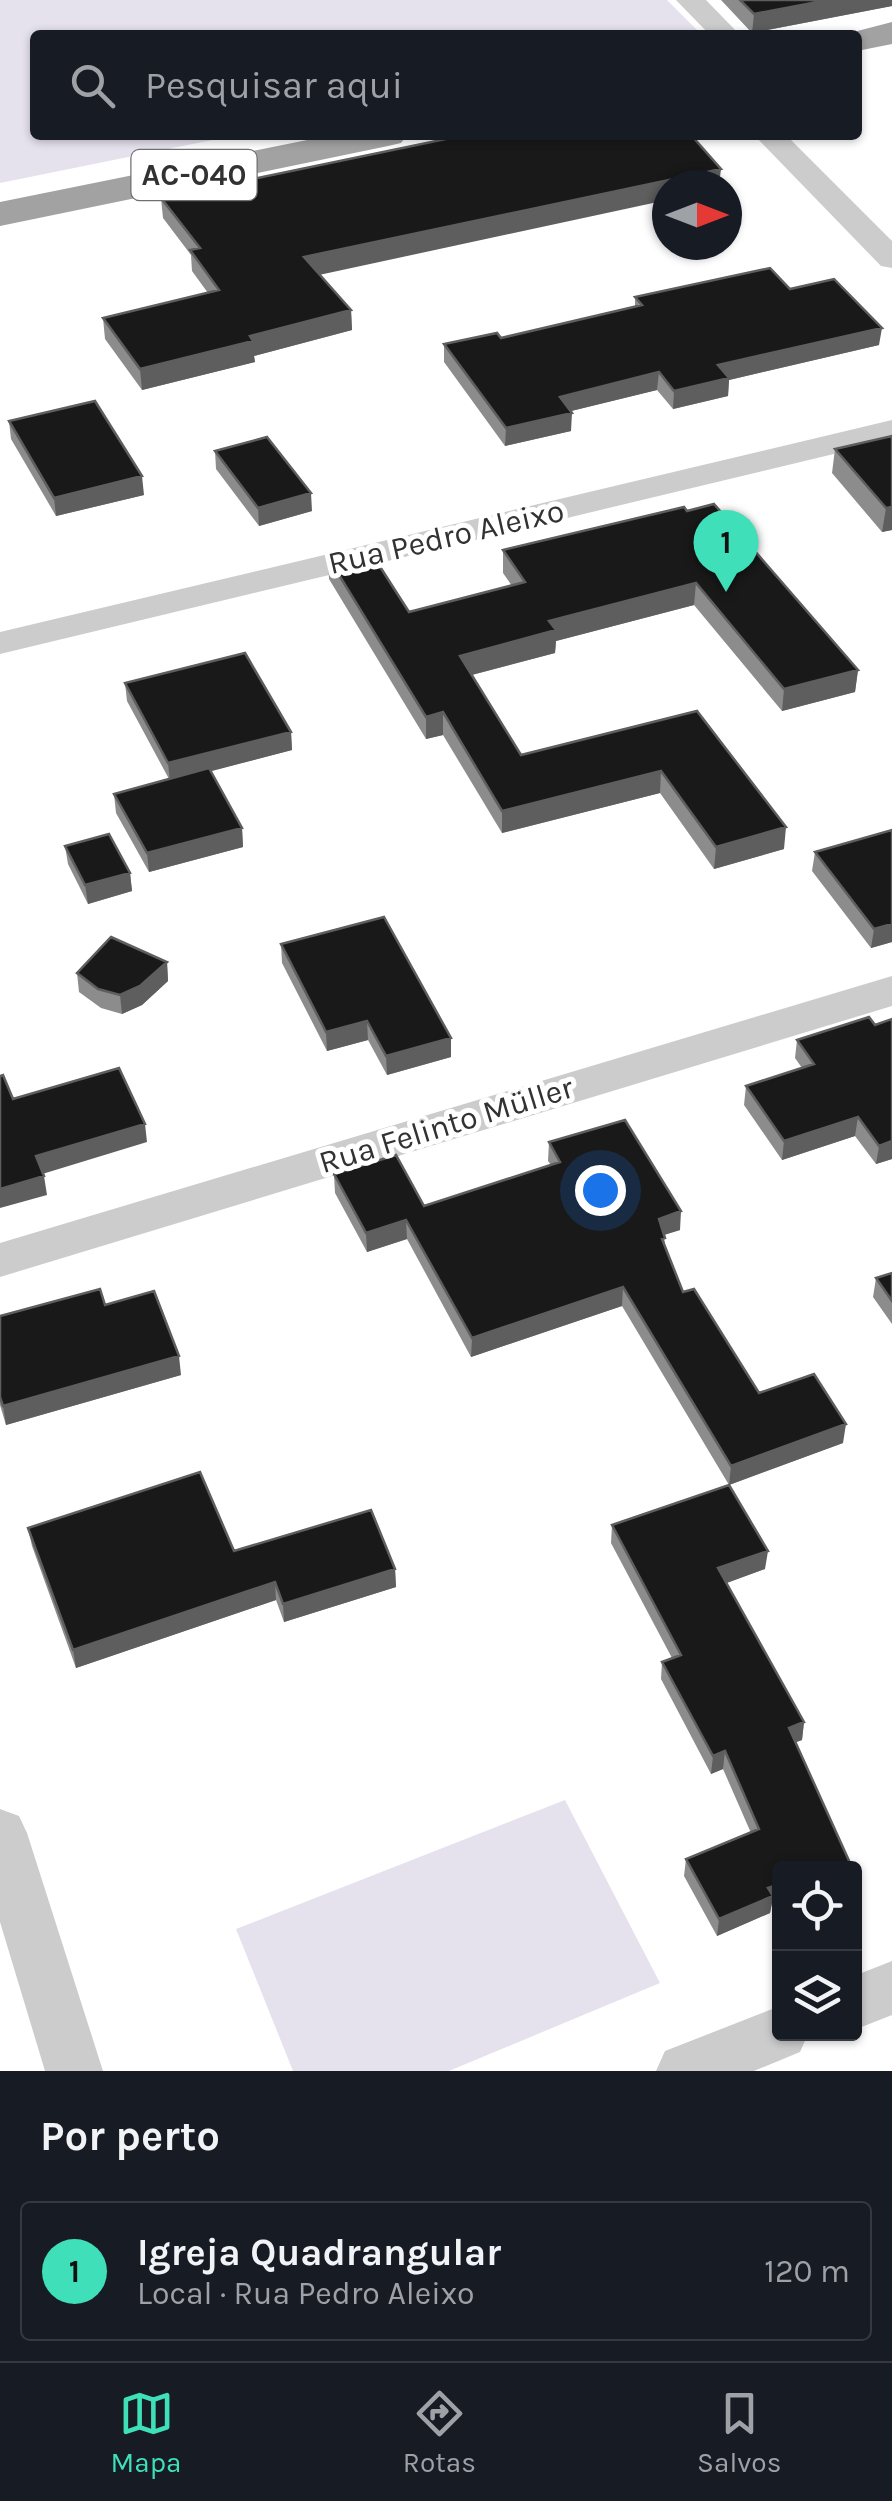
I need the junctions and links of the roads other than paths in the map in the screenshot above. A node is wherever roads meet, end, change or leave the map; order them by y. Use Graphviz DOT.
graph roads {
  1 [pos="690,0"];
  2 [pos="721,30"];
  3 [pos="892,33"];
  4 [pos="862,39"];
  5 [pos="363,140"];
  6 [pos="774,140"];
  7 [pos="0,214"];
  8 [pos="892,259"];
  9 [pos="892,430"];
  10 [pos="0,643"];
  11 [pos="892,991"];
  12 [pos="0,1260"];
  13 [pos="0,1833"];
  14 [pos="892,1988"];
  15 [pos="862,2000"];
  16 [pos="772,2036"];
  17 [pos="74,2071"];
  18 [pos="685,2071"];
  1 -- 2 [label="street"];
  3 -- 4 [label="highway"];
  5 -- 7 [label="highway, AC-040"];
  6 -- 8 [label="street"];
  9 -- 10 [label="street, Rua Pedro Aleixo"];
  11 -- 12 [label="street, Rua Felinto Müller"];
  13 -- 17 [label="street"];
  14 -- 15 [label="street"];
  16 -- 18 [label="street"];
}
